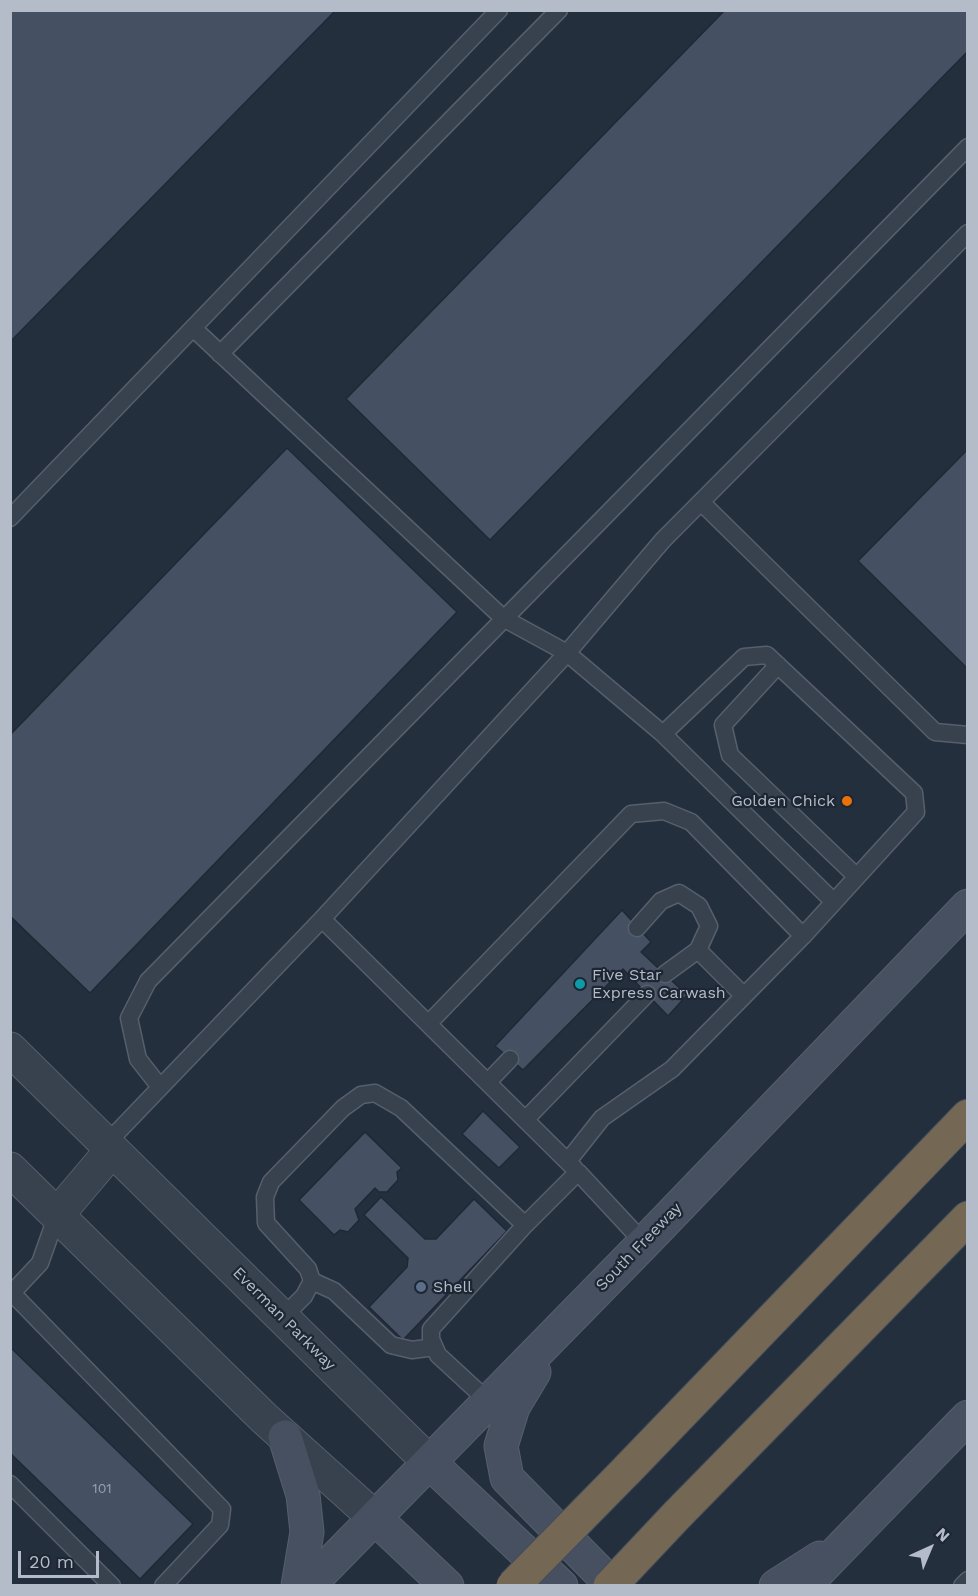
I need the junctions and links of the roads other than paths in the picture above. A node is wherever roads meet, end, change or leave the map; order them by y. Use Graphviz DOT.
graph roads {
  1 [pos="499,10"];
  2 [pos="559,10"];
  3 [pos="968,147"];
  4 [pos="968,233"];
  5 [pos="194,328"];
  6 [pos="220,354"];
  7 [pos="701,502"];
  8 [pos="10,518"];
  9 [pos="503,618"];
  10 [pos="567,653"];
  11 [pos="778,665"];
  12 [pos="663,734"];
  13 [pos="968,735"];
  14 [pos="857,877"];
  15 [pos="834,902"];
  16 [pos="968,906"];
  17 [pos="322,919"];
  18 [pos="638,928"];
  19 [pos="803,936"];
  20 [pos="698,950"];
  21 [pos="665,975"];
  22 [pos="647,994"];
  23 [pos="744,996"];
  24 [pos="429,1023"];
  25 [pos="10,1050"];
  26 [pos="510,1059"];
  27 [pos="488,1082"];
  28 [pos="160,1087"];
  29 [pos="968,1116"];
  30 [pos="526,1119"];
  31 [pos="109,1147"];
  32 [pos="573,1166"];
  33 [pos="10,1169"];
  34 [pos="57,1215"];
  35 [pos="968,1218"];
  36 [pos="525,1225"];
  37 [pos="644,1243"];
  38 [pos="312,1281"];
  39 [pos="11,1294"];
  40 [pos="282,1318"];
  41 [pos="558,1332"];
  42 [pos="434,1347"];
  43 [pos="489,1402"];
  44 [pos="968,1416"];
  45 [pos="285,1437"];
  46 [pos="430,1463"];
  47 [pos="10,1484"];
  48 [pos="375,1518"];
  49 [pos="847,1542"];
  50 [pos="968,1580"];
  51 [pos="112,1586"];
  52 [pos="163,1586"];
  53 [pos="298,1586"];
  54 [pos="308,1586"];
  55 [pos="447,1586"];
  56 [pos="513,1586"];
  57 [pos="561,1586"];
  58 [pos="612,1586"];
  59 [pos="776,1586"];
  60 [pos="804,1586"];
  61 [pos="962,1586"];
  1 -- 5 [label="lane"];
  2 -- 6 [label="lane"];
  3 -- 9 [label="lane"];
  4 -- 7 [label="lane"];
  5 -- 6 [label="lane"];
  5 -- 8 [label="lane"];
  6 -- 9 [label="lane"];
  7 -- 10 [label="lane"];
  7 -- 13 [label="lane"];
  9 -- 10 [label="lane"];
  9 -- 28 [label="lane"];
  10 -- 12 [label="lane"];
  10 -- 17 [label="lane"];
  11 -- 12 [label="lane"];
  11 -- 14 [label="lane"];
  11 -- 14 [label="lane"];
  12 -- 15 [label="lane"];
  14 -- 15 [label="lane"];
  15 -- 19 [label="lane"];
  16 -- 37 [label="main road, South Freeway"];
  17 -- 24 [label="lane"];
  17 -- 28 [label="lane"];
  18 -- 20 [label="lane"];
  19 -- 23 [label="lane"];
  19 -- 24 [label="lane"];
  20 -- 21 [label="lane"];
  20 -- 23 [label="lane"];
  22 -- 30 [label="lane"];
  23 -- 32 [label="lane"];
  24 -- 27 [label="lane"];
  25 -- 31 [label="street, Everman Parkway"];
  26 -- 27 [label="lane"];
  27 -- 30 [label="lane"];
  28 -- 31 [label="lane"];
  29 -- 56 [label="highway, bridge"];
  30 -- 32 [label="lane"];
  31 -- 34 [label="street"];
  31 -- 40 [label="street, Everman Parkway"];
  32 -- 36 [label="lane"];
  32 -- 37 [label="lane"];
  33 -- 34 [label="street"];
  34 -- 39 [label="lane"];
  34 -- 45 [label="street"];
  35 -- 58 [label="highway, bridge"];
  36 -- 38 [label="lane"];
  36 -- 42 [label="lane"];
  37 -- 41 [label="main road, South Freeway"];
  38 -- 40 [label="lane"];
  38 -- 42 [label="lane"];
  39 -- 52 [label="lane"];
  40 -- 46 [label="street, Everman Parkway"];
  41 -- 43 [label="main road, South Freeway"];
  41 -- 58 [label="main road"];
  42 -- 43 [label="lane"];
  43 -- 46 [label="main road, South Freeway"];
  44 -- 49 [label="main road"];
  45 -- 48 [label="street"];
  45 -- 53 [label="main road"];
  46 -- 48 [label="main road, South Freeway"];
  46 -- 57 [label="main road, Everman Parkway"];
  47 -- 51 [label="lane"];
  48 -- 54 [label="main road, South Freeway"];
  48 -- 55 [label="main road"];
  49 -- 59 [label="main road"];
  49 -- 60 [label="main road"];
  50 -- 61 [label="lane"];
}
